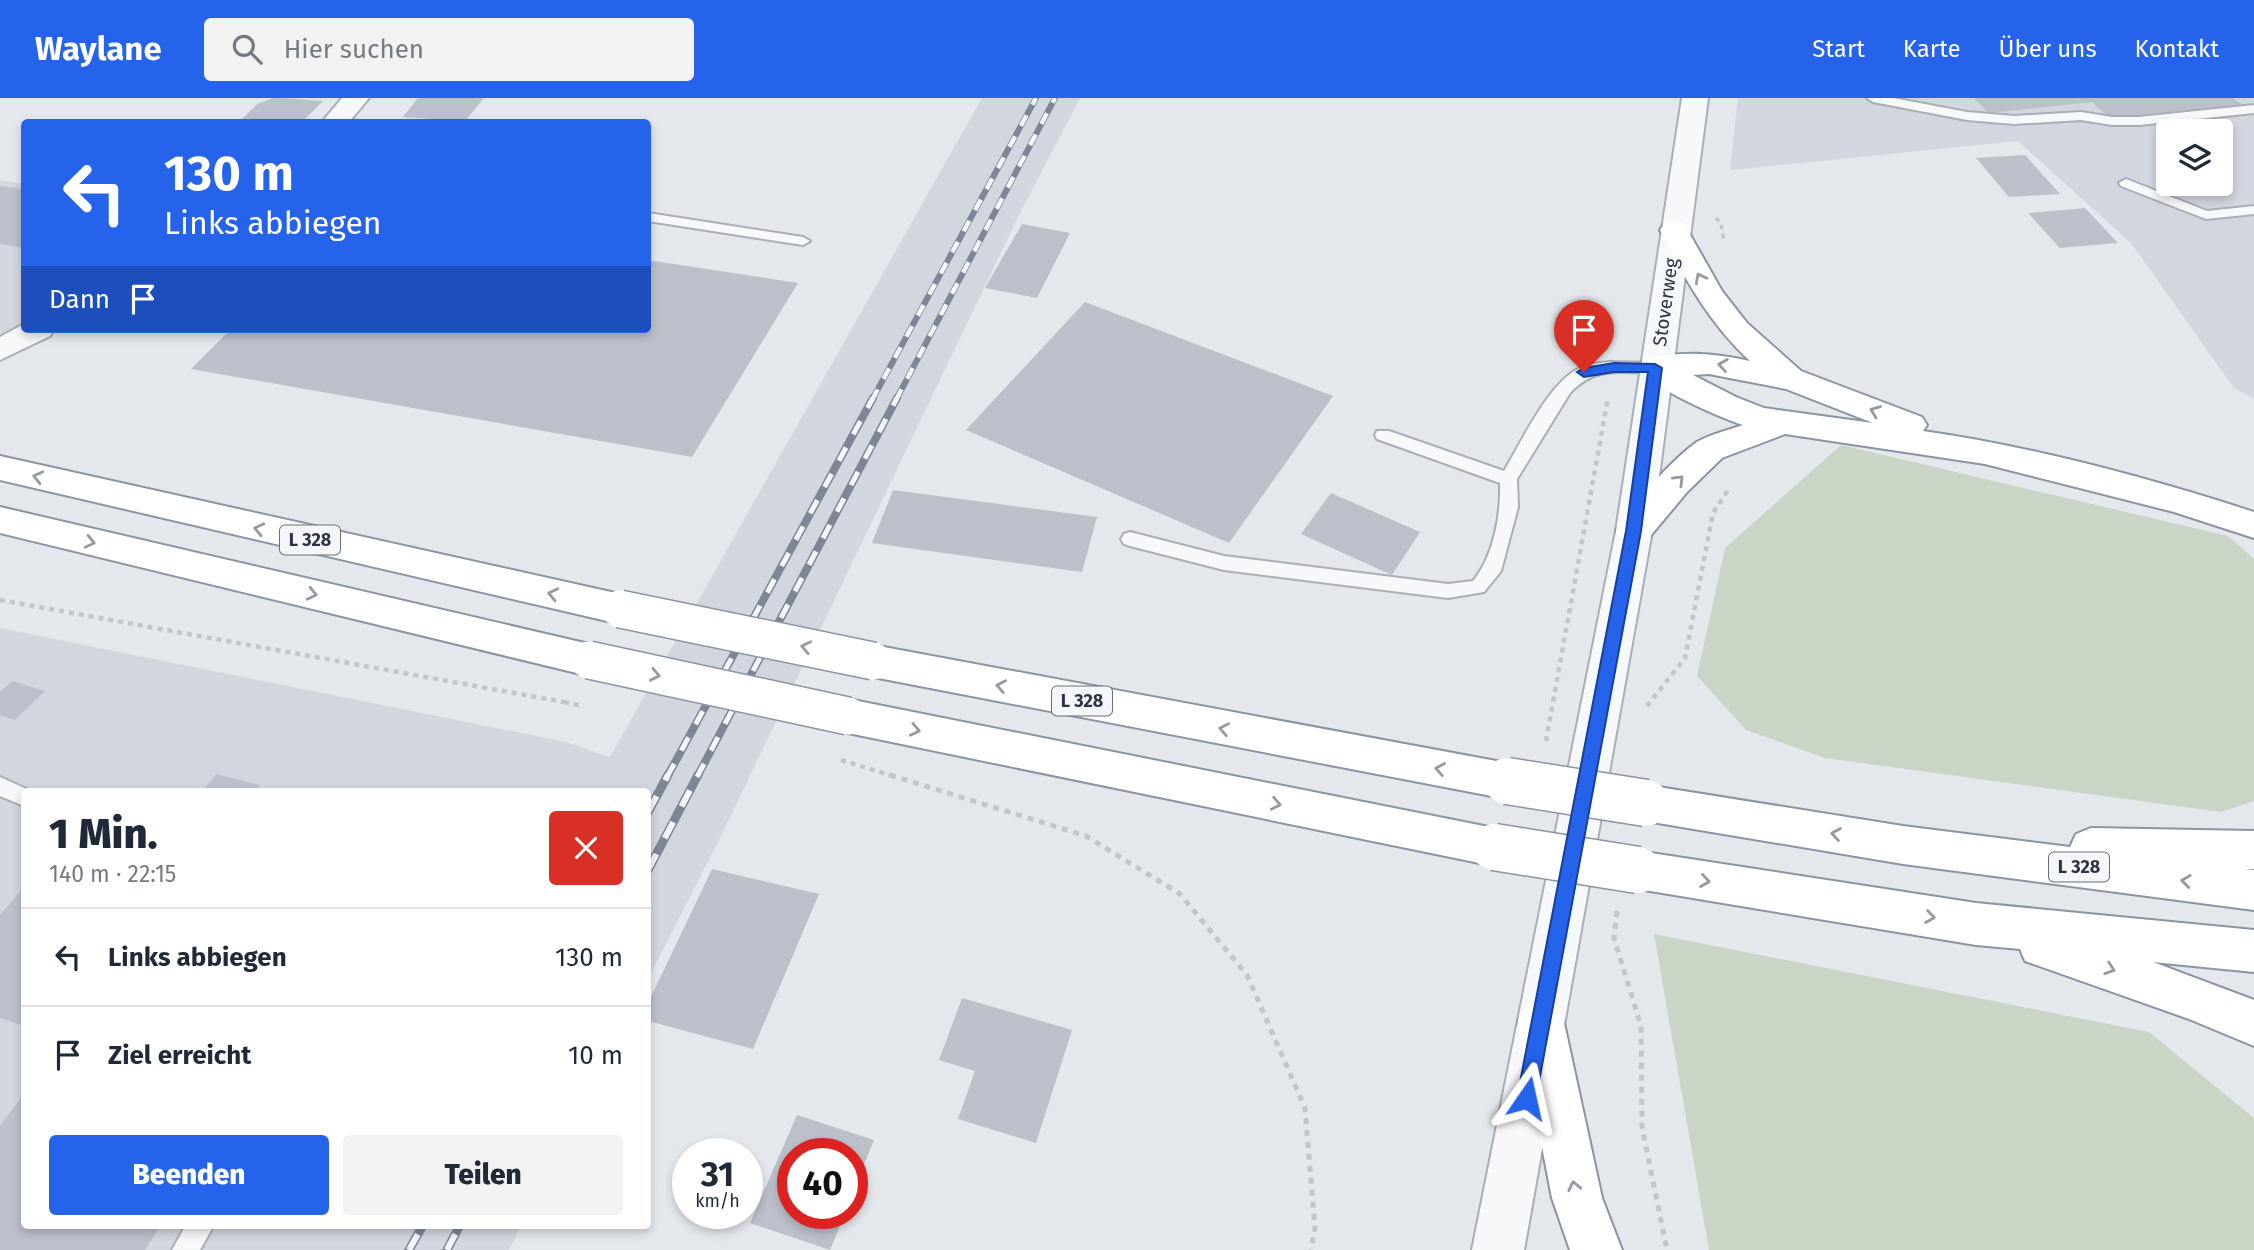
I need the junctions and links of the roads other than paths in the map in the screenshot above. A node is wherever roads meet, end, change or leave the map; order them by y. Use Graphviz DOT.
graph roads {
  1 [pos="356,98"];
  2 [pos="1695,98"];
  3 [pos="1874,98"];
  4 [pos="2254,109"];
  5 [pos="338,119"];
  6 [pos="2126,183"];
  7 [pos="2254,210"];
  8 [pos="651,216"];
  9 [pos="1674,230"];
  10 [pos="803,240"];
  11 [pos="32,333"];
  12 [pos="0,350"];
  13 [pos="1655,368"];
  14 [pos="1790,379"];
  15 [pos="1779,424"];
  16 [pos="1383,435"];
  17 [pos="1984,452"];
  18 [pos="0,468"];
  19 [pos="1508,479"];
  20 [pos="0,520"];
  21 [pos="2254,525"];
  22 [pos="1633,531"];
  23 [pos="1130,539"];
  24 [pos="0,786"];
  25 [pos="21,796"];
  26 [pos="1903,845"];
  27 [pos="2254,850"];
  28 [pos="2254,890"];
  29 [pos="1976,924"];
  30 [pos="2254,951"];
  31 [pos="1541,1023"];
  32 [pos="2254,1023"];
  33 [pos="198,1229"];
  34 [pos="185,1250"];
  35 [pos="1498,1250"];
  36 [pos="1596,1250"];
  1 -- 5 [label="street"];
  2 -- 9 [label="street, Stoverweg"];
  3 -- 4 [label="lane"];
  6 -- 7 [label="lane"];
  8 -- 10 [label="lane"];
  9 -- 13 [label="street, Stoverweg"];
  14 -- 9 [label="highway, one-way"];
  11 -- 12 [label="street"];
  14 -- 13 [label="highway, one-way"];
  13 -- 15 [label="highway"];
  13 -- 19 [label="lane"];
  13 -- 22 [label="street, Stoverweg"];
  17 -- 14 [label="highway, one-way"];
  15 -- 17 [label="highway"];
  22 -- 15 [label="highway, one-way"];
  16 -- 19 [label="lane"];
  17 -- 21 [label="highway"];
  26 -- 18 [label="highway, L 328, one-way, bridge"];
  19 -- 23 [label="lane"];
  20 -- 29 [label="highway, one-way, bridge"];
  22 -- 31 [label="street, Stoverweg"];
  24 -- 25 [label="lane"];
  26 -- 27 [label="highway"];
  28 -- 26 [label="highway, L 328, one-way"];
  29 -- 30 [label="highway"];
  29 -- 32 [label="highway, one-way"];
  31 -- 35 [label="street, Stoverweg"];
  36 -- 31 [label="highway, one-way"];
  33 -- 34 [label="lane"];
}
